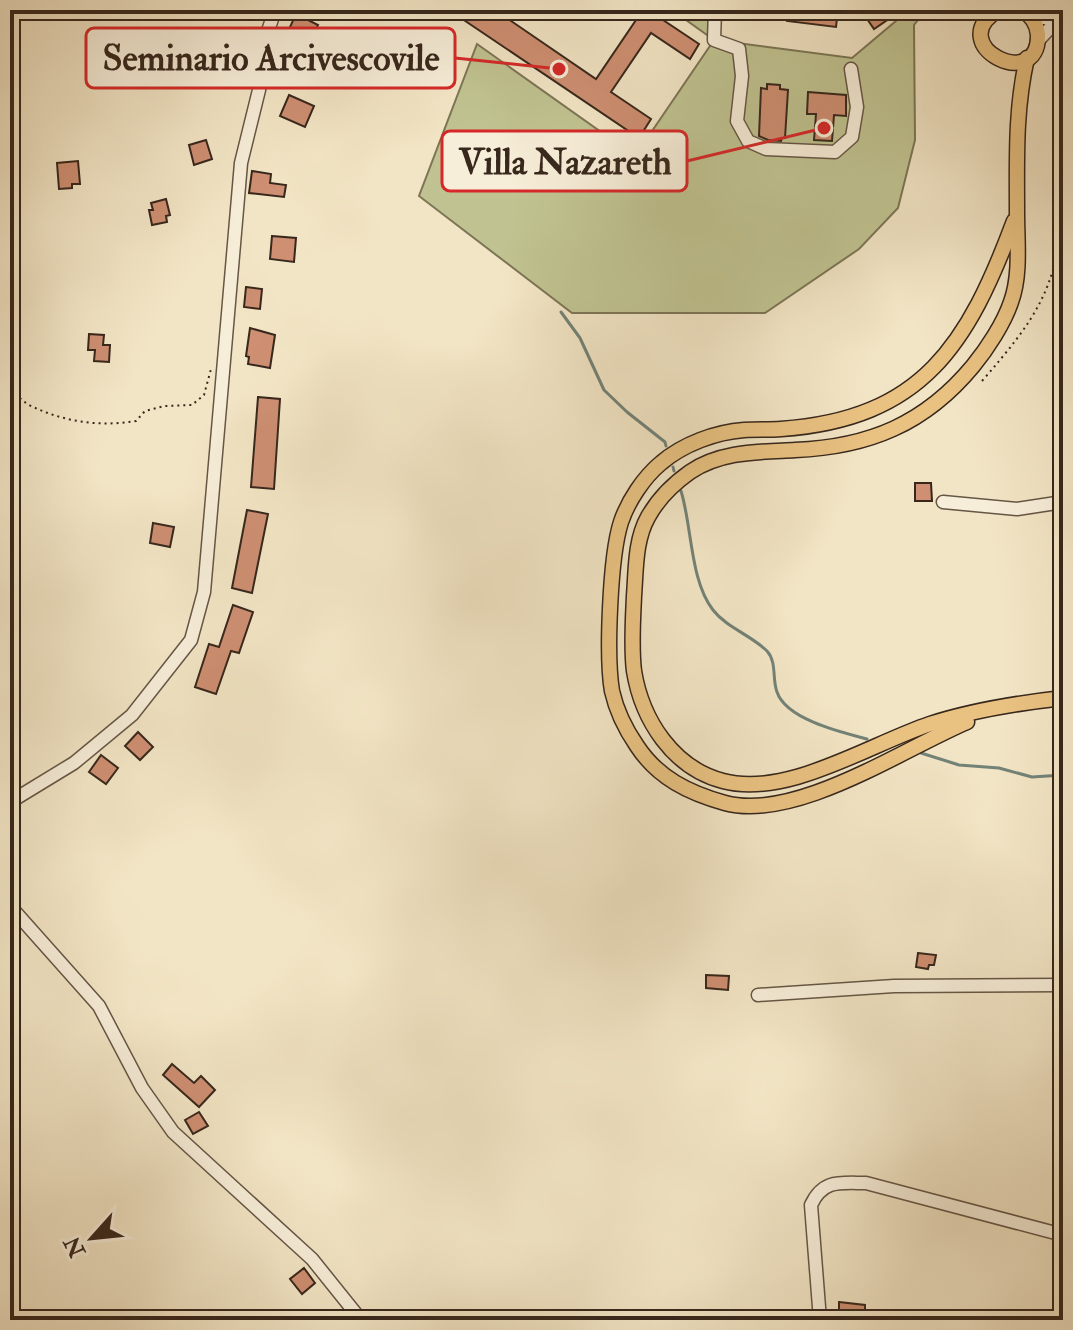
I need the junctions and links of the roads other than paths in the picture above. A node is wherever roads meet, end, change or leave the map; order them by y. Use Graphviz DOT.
graph roads {
  1 [pos="275,10"];
  2 [pos="715,10"];
  3 [pos="974,10"];
  4 [pos="998,10"];
  5 [pos="1024,11"];
  6 [pos="1063,21"];
  7 [pos="983,28"];
  8 [pos="1037,42"];
  9 [pos="1027,58"];
  10 [pos="1004,62"];
  11 [pos="851,69"];
  12 [pos="1018,98"];
  13 [pos="1017,213"];
  14 [pos="943,502"];
  15 [pos="1063,502"];
  16 [pos="1063,698"];
  17 [pos="1007,704"];
  18 [pos="10,802"];
  19 [pos="10,906"];
  20 [pos="1063,985"];
  21 [pos="758,995"];
  22 [pos="1063,1235"];
  23 [pos="361,1320"];
  24 [pos="820,1320"];
  1 -- 18 [label="street"];
  2 -- 11 [label="street"];
  3 -- 7 [label="main road"];
  4 -- 7 [label="main road"];
  5 -- 6 [label="street"];
  5 -- 8 [label="main road"];
  6 -- 8 [label="street"];
  7 -- 10 [label="main road"];
  8 -- 9 [label="main road"];
  9 -- 10 [label="main road"];
  9 -- 12 [label="main road"];
  10 -- 12 [label="main road"];
  12 -- 13 [label="main road"];
  13 -- 17 [label="main road"];
  13 -- 17 [label="main road"];
  14 -- 15 [label="street"];
  16 -- 17 [label="main road"];
  19 -- 23 [label="street"];
  20 -- 21 [label="street"];
  22 -- 24 [label="street"];
}
